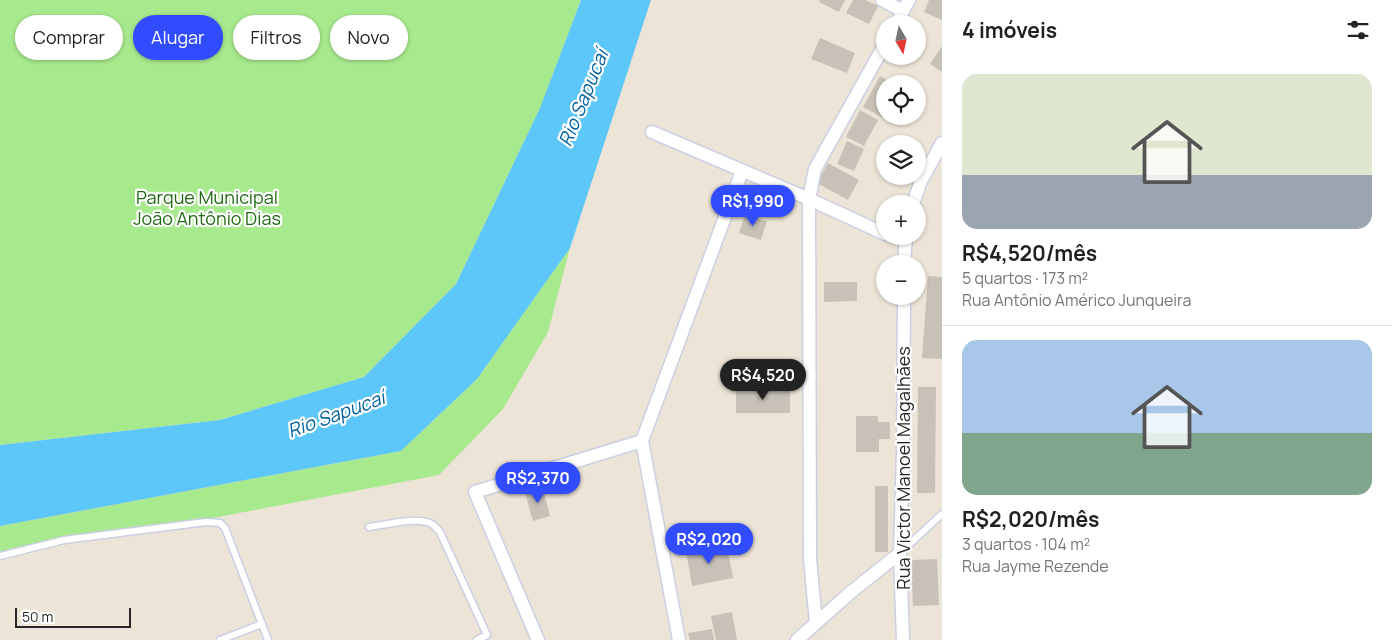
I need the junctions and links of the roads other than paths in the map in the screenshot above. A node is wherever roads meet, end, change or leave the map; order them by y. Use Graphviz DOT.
graph roads {
  1 [pos="882,0"];
  2 [pos="906,6"];
  3 [pos="876,60"];
  4 [pos="652,132"];
  5 [pos="942,143"];
  6 [pos="742,171"];
  7 [pos="916,195"];
  8 [pos="809,199"];
  9 [pos="876,230"];
  10 [pos="904,305"];
  11 [pos="642,441"];
  12 [pos="942,514"];
  13 [pos="369,527"];
  14 [pos="900,553"];
  15 [pos="0,556"];
  16 [pos="816,623"];
  17 [pos="262,624"];
  18 [pos="488,638"];
  19 [pos="220,640"];
  20 [pos="268,640"];
  21 [pos="477,640"];
  22 [pos="538,640"];
  23 [pos="679,640"];
  24 [pos="797,640"];
  25 [pos="903,640"];
  1 -- 2 [label="street"];
  3 -- 8 [label="street"];
  4 -- 6 [label="street"];
  5 -- 7 [label="street"];
  6 -- 8 [label="street"];
  6 -- 11 [label="street"];
  8 -- 9 [label="street"];
  8 -- 16 [label="street"];
  10 -- 14 [label="street, Rua Victor Manoel Magalhães"];
  11 -- 22 [label="street"];
  11 -- 23 [label="street"];
  12 -- 14 [label="lane"];
  13 -- 18 [label="lane"];
  14 -- 16 [label="street"];
  14 -- 25 [label="street, Rua Victor Manoel Magalhães"];
  15 -- 17 [label="lane"];
  16 -- 24 [label="street"];
  17 -- 19 [label="lane"];
  17 -- 20 [label="lane"];
  18 -- 21 [label="lane"];
}
